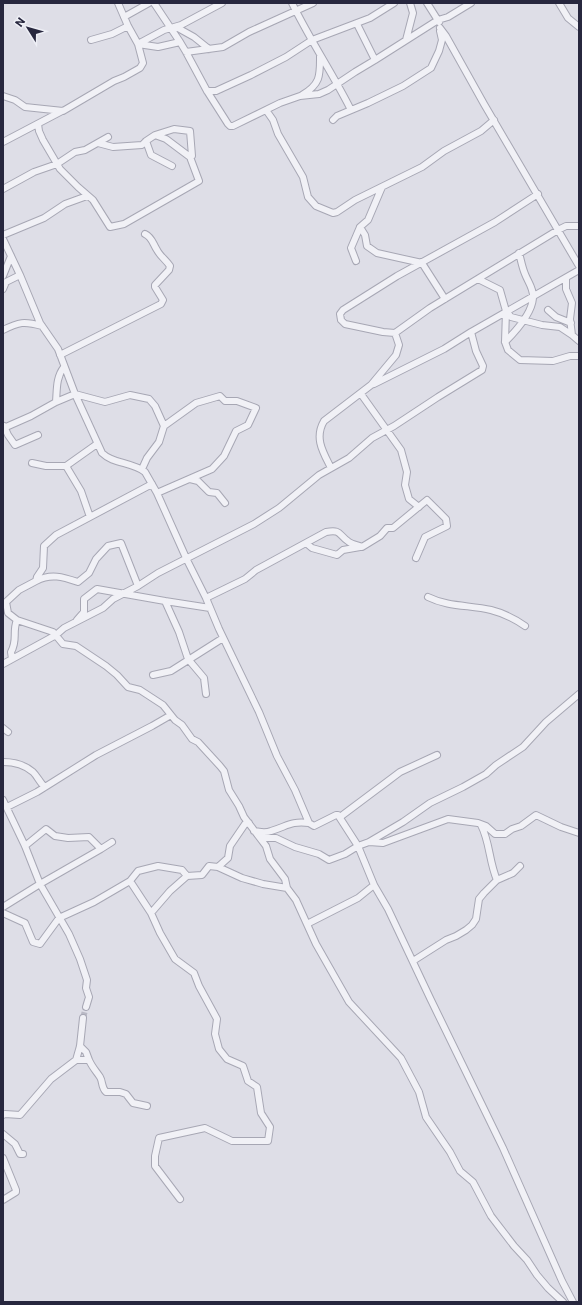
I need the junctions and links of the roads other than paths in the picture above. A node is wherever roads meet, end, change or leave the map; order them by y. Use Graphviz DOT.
graph roads {
  1 [pos="118,3"];
  2 [pos="149,3"];
  3 [pos="154,3"];
  4 [pos="222,3"];
  5 [pos="292,3"];
  6 [pos="313,3"];
  7 [pos="394,3"];
  8 [pos="410,3"];
  9 [pos="427,3"];
  10 [pos="471,3"];
  11 [pos="559,3"];
  12 [pos="296,11"];
  13 [pos="124,17"];
  14 [pos="438,20"];
  15 [pos="357,24"];
  16 [pos="128,26"];
  17 [pos="173,27"];
  18 [pos="579,27"];
  19 [pos="440,28"];
  20 [pos="91,40"];
  21 [pos="312,40"];
  22 [pos="406,40"];
  23 [pos="180,42"];
  24 [pos="138,44"];
  25 [pos="209,48"];
  26 [pos="186,52"];
  27 [pos="320,56"];
  28 [pos="375,60"];
  29 [pos="320,73"];
  30 [pos="334,78"];
  31 [pos="338,84"];
  32 [pos="207,91"];
  33 [pos="3,96"];
  34 [pos="300,96"];
  35 [pos="266,110"];
  36 [pos="351,110"];
  37 [pos="63,111"];
  38 [pos="333,120"];
  39 [pos="494,120"];
  40 [pos="38,124"];
  41 [pos="155,135"];
  42 [pos="108,137"];
  43 [pos="146,141"];
  44 [pos="3,142"];
  45 [pos="98,143"];
  46 [pos="190,157"];
  47 [pos="57,164"];
  48 [pos="172,166"];
  49 [pos="382,187"];
  50 [pos="3,189"];
  51 [pos="538,194"];
  52 [pos="88,196"];
  53 [pos="368,220"];
  54 [pos="579,226"];
  55 [pos="360,227"];
  56 [pos="558,230"];
  57 [pos="145,234"];
  58 [pos="3,235"];
  59 [pos="365,235"];
  60 [pos="3,239"];
  61 [pos="519,253"];
  62 [pos="11,256"];
  63 [pos="356,261"];
  64 [pos="422,263"];
  65 [pos="579,266"];
  66 [pos="579,270"];
  67 [pos="20,275"];
  68 [pos="3,276"];
  69 [pos="566,278"];
  70 [pos="478,279"];
  71 [pos="4,283"];
  72 [pos="3,289"];
  73 [pos="533,296"];
  74 [pos="445,299"];
  75 [pos="548,310"];
  76 [pos="506,311"];
  77 [pos="523,320"];
  78 [pos="571,323"];
  79 [pos="42,326"];
  80 [pos="3,330"];
  81 [pos="471,332"];
  82 [pos="395,333"];
  83 [pos="572,335"];
  84 [pos="505,342"];
  85 [pos="579,342"];
  86 [pos="60,355"];
  87 [pos="579,356"];
  88 [pos="64,367"];
  89 [pos="371,385"];
  90 [pos="75,394"];
  91 [pos="360,394"];
  92 [pos="56,402"];
  93 [pos="4,426"];
  94 [pos="164,426"];
  95 [pos="387,430"];
  96 [pos="38,435"];
  97 [pos="97,444"];
  98 [pos="32,463"];
  99 [pos="66,466"];
  100 [pos="331,468"];
  101 [pos="142,469"];
  102 [pos="190,479"];
  103 [pos="152,484"];
  104 [pos="157,493"];
  105 [pos="225,503"];
  106 [pos="419,507"];
  107 [pos="90,517"];
  108 [pos="306,543"];
  109 [pos="362,546"];
  110 [pos="416,558"];
  111 [pos="187,560"];
  112 [pos="36,582"];
  113 [pos="138,586"];
  114 [pos="125,593"];
  115 [pos="428,597"];
  116 [pos="206,598"];
  117 [pos="165,601"];
  118 [pos="4,603"];
  119 [pos="210,608"];
  120 [pos="17,620"];
  121 [pos="74,623"];
  122 [pos="525,626"];
  123 [pos="56,635"];
  124 [pos="223,638"];
  125 [pos="12,658"];
  126 [pos="188,659"];
  127 [pos="3,664"];
  128 [pos="153,675"];
  129 [pos="206,694"];
  130 [pos="579,694"];
  131 [pos="171,715"];
  132 [pos="437,755"];
  133 [pos="3,762"];
  134 [pos="45,787"];
  135 [pos="3,800"];
  136 [pos="7,807"];
  137 [pos="340,816"];
  138 [pos="249,823"];
  139 [pos="309,823"];
  140 [pos="481,825"];
  141 [pos="254,832"];
  142 [pos="579,833"];
  143 [pos="261,838"];
  144 [pos="112,842"];
  145 [pos="369,842"];
  146 [pos="25,846"];
  147 [pos="358,846"];
  148 [pos="102,849"];
  149 [pos="520,866"];
  150 [pos="218,867"];
  151 [pos="187,876"];
  152 [pos="497,880"];
  153 [pos="130,881"];
  154 [pos="40,884"];
  155 [pos="374,885"];
  156 [pos="288,888"];
  157 [pos="3,907"];
  158 [pos="3,913"];
  159 [pos="151,913"];
  160 [pos="59,918"];
  161 [pos="307,924"];
  162 [pos="413,961"];
  163 [pos="86,1007"];
  164 [pos="83,1018"];
  165 [pos="80,1046"];
  166 [pos="76,1060"];
  167 [pos="89,1060"];
  168 [pos="147,1106"];
  169 [pos="3,1115"];
  170 [pos="3,1134"];
  171 [pos="23,1154"];
  172 [pos="3,1158"];
  173 [pos="180,1199"];
  174 [pos="3,1200"];
  175 [pos="563,1302"];
  176 [pos="573,1302"];
  1 -- 13 [label="street"];
  2 -- 13 [label="street"];
  3 -- 17 [label="street"];
  4 -- 17 [label="street"];
  5 -- 12 [label="street"];
  6 -- 12 [label="street"];
  7 -- 15 [label="street"];
  8 -- 22 [label="street"];
  9 -- 14 [label="street"];
  10 -- 14 [label="street"];
  11 -- 18 [label="street"];
  12 -- 21 [label="street"];
  12 -- 25 [label="street"];
  13 -- 16 [label="street"];
  14 -- 19 [label="street"];
  14 -- 22 [label="street"];
  15 -- 21 [label="street"];
  15 -- 28 [label="street"];
  16 -- 20 [label="street"];
  16 -- 24 [label="street"];
  17 -- 23 [label="street"];
  17 -- 24 [label="street"];
  17 -- 25 [label="street"];
  19 -- 36 [label="street"];
  19 -- 39 [label="street"];
  21 -- 27 [label="street"];
  21 -- 32 [label="street"];
  22 -- 28 [label="street"];
  23 -- 24 [label="street"];
  23 -- 26 [label="street"];
  24 -- 37 [label="street"];
  25 -- 26 [label="street"];
  26 -- 32 [label="street"];
  27 -- 29 [label="street"];
  27 -- 30 [label="street"];
  28 -- 31 [label="street"];
  29 -- 30 [label="street"];
  29 -- 34 [label="street"];
  30 -- 31 [label="street"];
  31 -- 34 [label="street"];
  31 -- 36 [label="street"];
  32 -- 35 [label="street"];
  33 -- 37 [label="street"];
  34 -- 35 [label="street"];
  35 -- 49 [label="street"];
  36 -- 38 [label="street"];
  37 -- 40 [label="street"];
  39 -- 49 [label="street"];
  39 -- 51 [label="street"];
  40 -- 44 [label="street"];
  40 -- 47 [label="street"];
  41 -- 43 [label="street"];
  41 -- 46 [label="street"];
  41 -- 46 [label="street"];
  42 -- 45 [label="street"];
  43 -- 45 [label="street"];
  43 -- 48 [label="street"];
  45 -- 47 [label="street"];
  46 -- 52 [label="street"];
  47 -- 50 [label="street"];
  47 -- 52 [label="street"];
  49 -- 53 [label="street"];
  51 -- 56 [label="street"];
  51 -- 64 [label="street"];
  52 -- 58 [label="street"];
  53 -- 55 [label="street"];
  53 -- 59 [label="street"];
  54 -- 56 [label="street"];
  55 -- 59 [label="street"];
  55 -- 63 [label="street"];
  56 -- 61 [label="street"];
  56 -- 65 [label="street"];
  57 -- 86 [label="street"];
  59 -- 64 [label="street"];
  60 -- 62 [label="street"];
  61 -- 70 [label="street"];
  61 -- 73 [label="street"];
  62 -- 67 [label="street"];
  62 -- 68 [label="street"];
  64 -- 74 [label="street"];
  64 -- 82 [label="street"];
  66 -- 69 [label="street"];
  67 -- 71 [label="street"];
  67 -- 79 [label="street"];
  69 -- 73 [label="street"];
  69 -- 78 [label="street"];
  70 -- 74 [label="street"];
  70 -- 76 [label="street"];
  71 -- 72 [label="street"];
  73 -- 76 [label="street"];
  73 -- 77 [label="street"];
  74 -- 82 [label="street"];
  75 -- 78 [label="street"];
  76 -- 77 [label="street"];
  76 -- 81 [label="street"];
  76 -- 84 [label="street"];
  77 -- 83 [label="street"];
  77 -- 84 [label="street"];
  78 -- 83 [label="street"];
  79 -- 80 [label="street"];
  79 -- 86 [label="street"];
  81 -- 89 [label="street"];
  81 -- 95 [label="street"];
  82 -- 89 [label="street"];
  83 -- 85 [label="street"];
  84 -- 87 [label="street"];
  86 -- 88 [label="street"];
  88 -- 90 [label="street"];
  88 -- 92 [label="street"];
  89 -- 91 [label="street"];
  90 -- 92 [label="street"];
  90 -- 94 [label="street"];
  90 -- 97 [label="street"];
  91 -- 95 [label="street"];
  91 -- 100 [label="street"];
  92 -- 93 [label="street"];
  93 -- 96 [label="street"];
  94 -- 101 [label="street"];
  94 -- 102 [label="street"];
  95 -- 100 [label="street"];
  95 -- 106 [label="street"];
  97 -- 99 [label="street"];
  97 -- 101 [label="street"];
  98 -- 99 [label="street"];
  99 -- 107 [label="street"];
  100 -- 111 [label="street"];
  101 -- 103 [label="street"];
  102 -- 104 [label="street"];
  102 -- 105 [label="street"];
  103 -- 104 [label="street"];
  103 -- 107 [label="street"];
  104 -- 111 [label="street"];
  106 -- 109 [label="street"];
  106 -- 110 [label="street"];
  107 -- 112 [label="street"];
  108 -- 109 [label="street"];
  108 -- 109 [label="street"];
  108 -- 116 [label="street"];
  111 -- 113 [label="street"];
  111 -- 116 [label="street"];
  112 -- 113 [label="street"];
  112 -- 118 [label="street"];
  113 -- 114 [label="street"];
  114 -- 117 [label="street"];
  114 -- 121 [label="street"];
  114 -- 121 [label="street"];
  115 -- 122 [label="street"];
  116 -- 119 [label="street"];
  117 -- 119 [label="street"];
  117 -- 126 [label="street"];
  118 -- 120 [label="street"];
  119 -- 124 [label="street"];
  120 -- 123 [label="street"];
  120 -- 125 [label="street"];
  121 -- 123 [label="street"];
  123 -- 125 [label="street"];
  123 -- 131 [label="street"];
  124 -- 126 [label="street"];
  124 -- 139 [label="street"];
  125 -- 127 [label="street"];
  126 -- 128 [label="street"];
  126 -- 129 [label="street"];
  130 -- 145 [label="street"];
  131 -- 134 [label="street"];
  131 -- 138 [label="street"];
  132 -- 137 [label="street"];
  133 -- 134 [label="street"];
  134 -- 136 [label="street"];
  135 -- 136 [label="street"];
  136 -- 146 [label="street"];
  137 -- 139 [label="street"];
  137 -- 147 [label="street"];
  138 -- 141 [label="street"];
  138 -- 150 [label="street"];
  139 -- 141 [label="street"];
  140 -- 142 [label="street"];
  140 -- 145 [label="street"];
  140 -- 152 [label="street"];
  141 -- 143 [label="street"];
  143 -- 147 [label="street"];
  143 -- 156 [label="street"];
  144 -- 148 [label="street"];
  145 -- 147 [label="street"];
  146 -- 148 [label="street"];
  146 -- 154 [label="street"];
  147 -- 155 [label="street"];
  148 -- 154 [label="street"];
  149 -- 152 [label="street"];
  150 -- 151 [label="street"];
  150 -- 156 [label="street"];
  151 -- 153 [label="street"];
  151 -- 159 [label="street"];
  152 -- 162 [label="street"];
  153 -- 159 [label="street"];
  153 -- 160 [label="street"];
  154 -- 157 [label="street"];
  154 -- 160 [label="street"];
  155 -- 161 [label="street"];
  155 -- 162 [label="street"];
  156 -- 161 [label="street"];
  158 -- 160 [label="street"];
  159 -- 173 [label="street"];
  160 -- 163 [label="street"];
  161 -- 175 [label="street"];
  162 -- 176 [label="street"];
  164 -- 165 [label="street"];
  165 -- 166 [label="street"];
  165 -- 167 [label="street"];
  166 -- 167 [label="street"];
  166 -- 169 [label="street"];
  167 -- 168 [label="street"];
  170 -- 171 [label="street"];
  172 -- 174 [label="street"];
}
